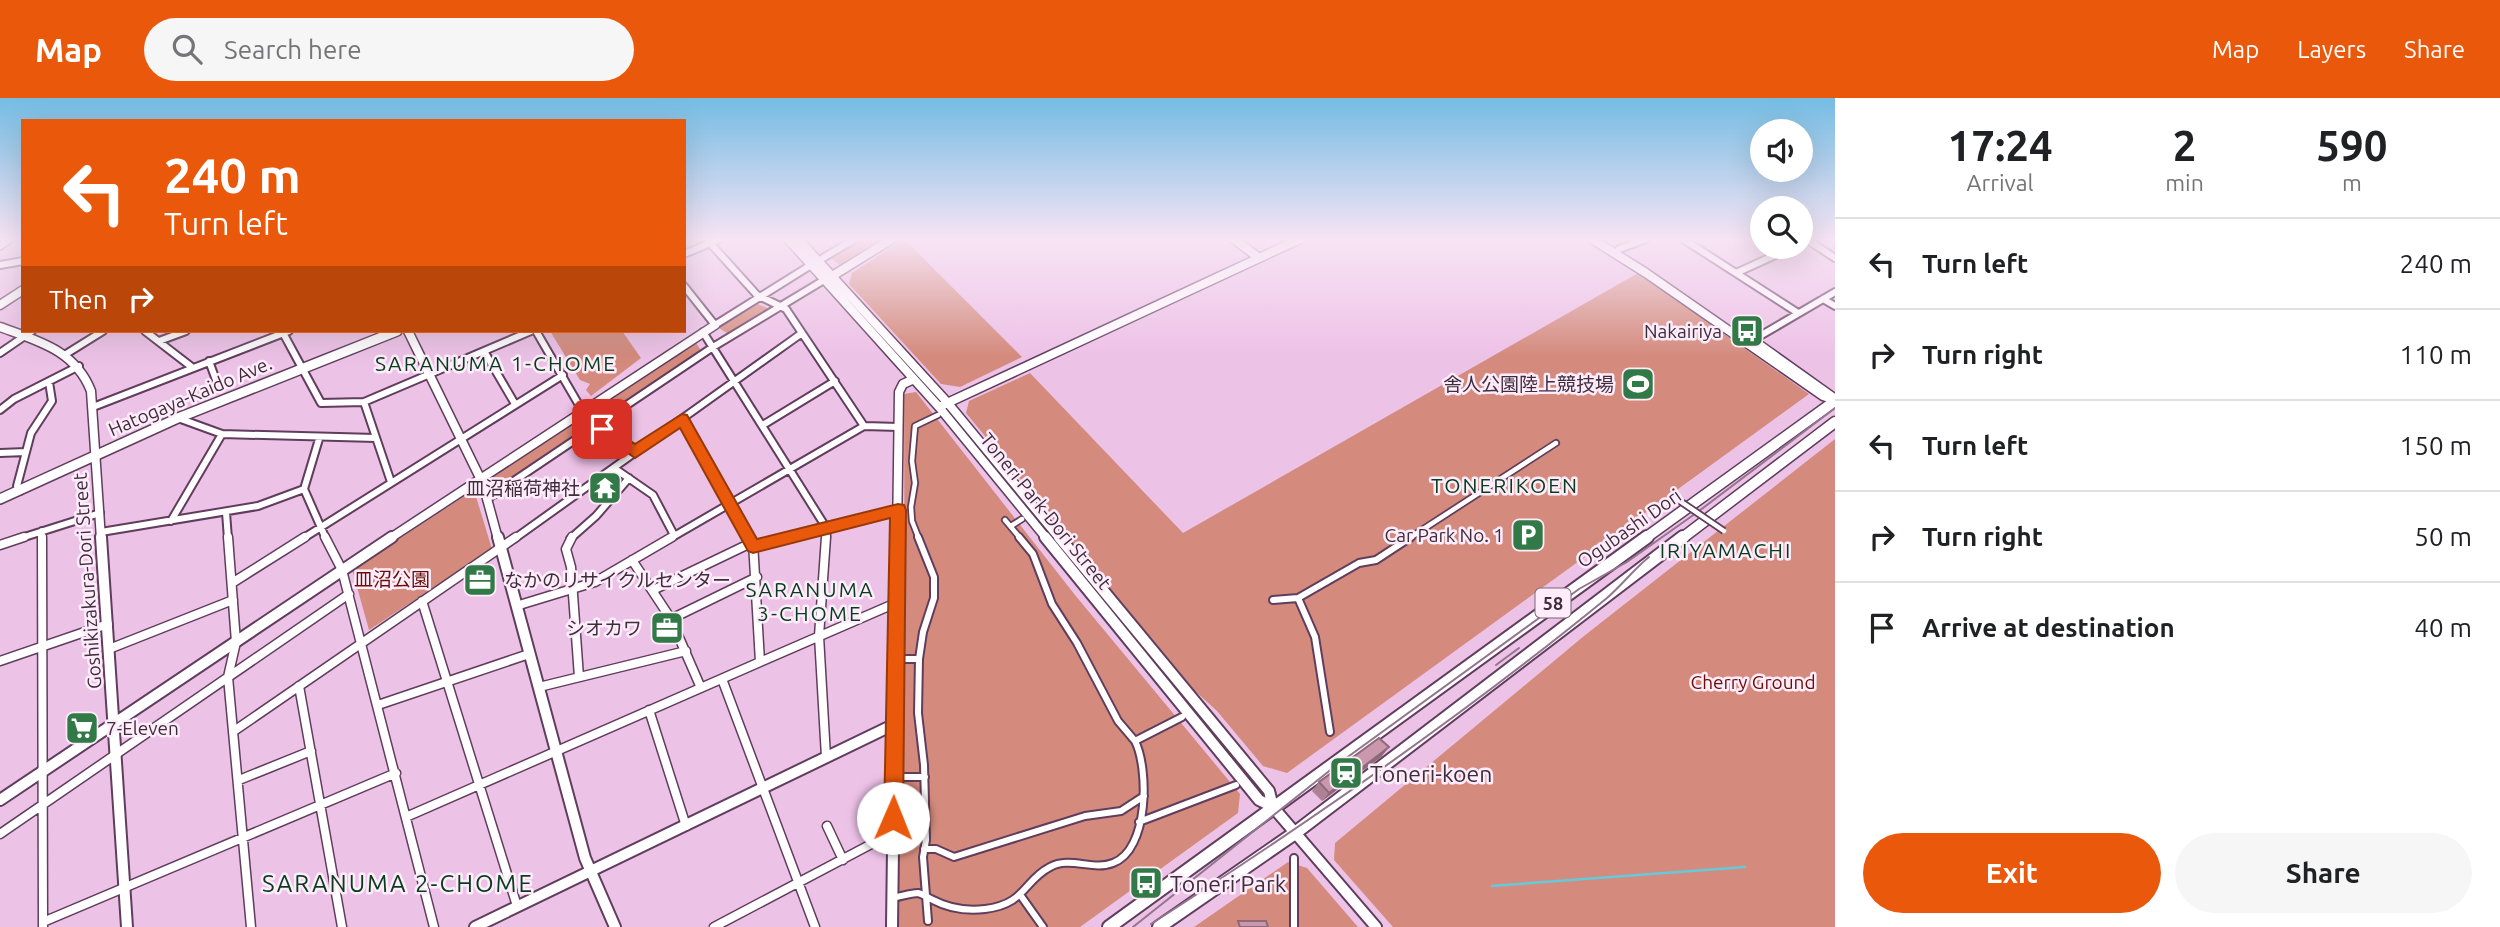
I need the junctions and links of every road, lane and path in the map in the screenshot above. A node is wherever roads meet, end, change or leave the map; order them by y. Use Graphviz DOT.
graph roads {
  1 [pos="743,278"];
  2 [pos="790,278"];
  3 [pos="828,278"];
  4 [pos="1217,278"];
  5 [pos="1653,278"];
  6 [pos="1661,278"];
  7 [pos="1743,278"];
  8 [pos="686,289"];
  9 [pos="21,291"];
  10 [pos="1835,292"];
  11 [pos="760,296"];
  12 [pos="1823,299"];
  13 [pos="781,304"];
  14 [pos="0,305"];
  15 [pos="1835,306"];
  16 [pos="1798,313"];
  17 [pos="715,325"];
  18 [pos="0,327"];
  19 [pos="21,332"];
  20 [pos="703,332"];
  21 [pos="28,333"];
  22 [pos="100,333"];
  23 [pos="148,333"];
  24 [pos="181,333"];
  25 [pos="281,333"];
  26 [pos="285,333"];
  27 [pos="392,333"];
  28 [pos="409,333"];
  29 [pos="528,333"];
  30 [pos="534,333"];
  31 [pos="802,333"];
  32 [pos="1753,340"];
  33 [pos="159,341"];
  34 [pos="713,347"];
  35 [pos="484,351"];
  36 [pos="0,353"];
  37 [pos="66,354"];
  38 [pos="209,361"];
  39 [pos="79,366"];
  40 [pos="193,368"];
  41 [pos="303,368"];
  42 [pos="430,374"];
  43 [pos="563,375"];
  44 [pos="914,379"];
  45 [pos="216,380"];
  46 [pos="835,381"];
  47 [pos="48,382"];
  48 [pos="736,382"];
  49 [pos="1835,400"];
  50 [pos="364,402"];
  51 [pos="514,404"];
  52 [pos="93,407"];
  53 [pos="941,408"];
  54 [pos="0,410"];
  55 [pos="583,412"];
  56 [pos="178,418"];
  57 [pos="682,419"];
  58 [pos="1835,422"];
  59 [pos="762,425"];
  60 [pos="597,426"];
  61 [pos="864,426"];
  62 [pos="899,427"];
  63 [pos="222,434"];
  64 [pos="376,438"];
  65 [pos="462,438"];
  66 [pos="319,439"];
  67 [pos="1556,443"];
  68 [pos="26,452"];
  69 [pos="635,452"];
  70 [pos="0,453"];
  71 [pos="96,454"];
  72 [pos="614,468"];
  73 [pos="790,469"];
  74 [pos="629,478"];
  75 [pos="481,479"];
  76 [pos="391,482"];
  77 [pos="304,489"];
  78 [pos="20,491"];
  79 [pos="0,499"];
  80 [pos="487,499"];
  81 [pos="731,503"];
  82 [pos="904,510"];
  83 [pos="226,512"];
  84 [pos="100,513"];
  85 [pos="1650,515"];
  86 [pos="1022,519"];
  87 [pos="1005,520"];
  88 [pos="171,521"];
  89 [pos="1011,526"];
  90 [pos="320,527"];
  91 [pos="827,529"];
  92 [pos="42,531"];
  93 [pos="1724,531"];
  94 [pos="101,532"];
  95 [pos="674,535"];
  96 [pos="753,544"];
  97 [pos="0,545"];
  98 [pos="500,548"];
  99 [pos="632,560"];
  100 [pos="342,570"];
  101 [pos="757,577"];
  102 [pos="232,583"];
  103 [pos="573,589"];
  104 [pos="653,590"];
  105 [pos="349,594"];
  106 [pos="1298,598"];
  107 [pos="233,600"];
  108 [pos="1273,600"];
  109 [pos="422,601"];
  110 [pos="898,605"];
  111 [pos="516,606"];
  112 [pos="671,619"];
  113 [pos="108,624"];
  114 [pos="819,636"];
  115 [pos="236,642"];
  116 [pos="362,643"];
  117 [pos="43,646"];
  118 [pos="109,649"];
  119 [pos="686,651"];
  120 [pos="529,654"];
  121 [pos="904,659"];
  122 [pos="919,659"];
  123 [pos="0,661"];
  124 [pos="760,662"];
  125 [pos="228,677"];
  126 [pos="579,677"];
  127 [pos="722,679"];
  128 [pos="448,683"];
  129 [pos="299,686"];
  130 [pos="539,687"];
  131 [pos="701,688"];
  132 [pos="378,705"];
  133 [pos="649,710"];
  134 [pos="1182,717"];
  135 [pos="115,723"];
  136 [pos="895,724"];
  137 [pos="234,731"];
  138 [pos="1330,732"];
  139 [pos="1135,741"];
  140 [pos="557,750"];
  141 [pos="310,751"];
  142 [pos="116,754"];
  143 [pos="826,757"];
  144 [pos="43,771"];
  145 [pos="396,773"];
  146 [pos="894,777"];
  147 [pos="925,777"];
  148 [pos="239,780"];
  149 [pos="480,784"];
  150 [pos="1236,785"];
  151 [pos="763,788"];
  152 [pos="1144,796"];
  153 [pos="0,800"];
  154 [pos="320,804"];
  155 [pos="43,805"];
  156 [pos="1273,807"];
  157 [pos="406,817"];
  158 [pos="1139,822"];
  159 [pos="686,826"];
  160 [pos="827,826"];
  161 [pos="1295,833"];
  162 [pos="0,834"];
  163 [pos="244,837"];
  164 [pos="893,838"];
  165 [pos="924,849"];
  166 [pos="1294,858"];
  167 [pos="843,860"];
  168 [pos="591,872"];
  169 [pos="799,883"];
  170 [pos="124,887"];
  171 [pos="1021,896"];
  172 [pos="926,897"];
  173 [pos="892,898"];
  174 [pos="517,906"];
  175 [pos="928,921"];
  176 [pos="43,925"];
  177 [pos="720,925"];
  178 [pos="127,927"];
  179 [pos="251,927"];
  180 [pos="342,927"];
  181 [pos="434,927"];
  182 [pos="475,927"];
  183 [pos="615,927"];
  184 [pos="815,927"];
  185 [pos="892,927"];
  186 [pos="1043,927"];
  187 [pos="1109,927"];
  188 [pos="1159,927"];
  189 [pos="1294,927"];
  190 [pos="1376,927"];
  1 -- 11 [label="street"];
  2 -- 11 [label="street"];
  3 -- 13 [label="street"];
  3 -- 44 [label="street, Toneri Park-Dori Street"];
  3 -- 53 [label="street, Toneri Park-Dori Street"];
  4 -- 53 [label="street"];
  5 -- 49 [label="street"];
  6 -- 32 [label="street"];
  7 -- 16 [label="street"];
  8 -- 17 [label="street"];
  9 -- 14 [label="street"];
  10 -- 12 [label="street"];
  11 -- 13 [label="street"];
  11 -- 17 [label="street"];
  12 -- 15 [label="street"];
  12 -- 16 [label="street"];
  13 -- 31 [label="street"];
  13 -- 34 [label="street"];
  16 -- 32 [label="street"];
  17 -- 20 [label="street"];
  18 -- 19 [label="street, Goshikizakura-Dori Street"];
  20 -- 34 [label="street"];
  20 -- 55 [label="street"];
  21 -- 36 [label="street"];
  21 -- 37 [label="street, Goshikizakura-Dori Street"];
  22 -- 37 [label="street"];
  23 -- 33 [label="street"];
  24 -- 33 [label="street"];
  25 -- 38 [label="street"];
  26 -- 41 [label="street"];
  27 -- 41 [label="main road, Hatogaya-Kaido Ave."];
  28 -- 42 [label="street"];
  29 -- 35 [label="street"];
  30 -- 43 [label="street"];
  31 -- 46 [label="street"];
  31 -- 48 [label="street"];
  32 -- 49 [label="street"];
  33 -- 40 [label="street"];
  34 -- 48 [label="street"];
  34 -- 60 [label="street"];
  35 -- 42 [label="street"];
  35 -- 51 [label="street"];
  37 -- 39 [label="street, Goshikizakura-Dori Street"];
  38 -- 40 [label="street"];
  38 -- 45 [label="street"];
  39 -- 47 [label="street"];
  39 -- 52 [label="street, Goshikizakura-Dori Street"];
  40 -- 52 [label="street"];
  41 -- 50 [label="street"];
  41 -- 56 [label="main road, Hatogaya-Kaido Ave."];
  42 -- 50 [label="street"];
  42 -- 65 [label="street"];
  43 -- 51 [label="street"];
  43 -- 55 [label="street"];
  44 -- 53 [label="street, Toneri Park-Dori Street"];
  44 -- 62 [label="street"];
  46 -- 59 [label="street"];
  46 -- 61 [label="street"];
  47 -- 54 [label="street"];
  47 -- 68 [label="street"];
  48 -- 57 [label="street"];
  48 -- 59 [label="street"];
  49 -- 156 [label="main road, Ogubashi Dori / 58"];
  50 -- 64 [label="street"];
  51 -- 65 [label="street"];
  52 -- 71 [label="street, Goshikizakura-Dori Street"];
  53 -- 82 [label="street"];
  53 -- 156 [label="street, Toneri Park-Dori Street"];
  55 -- 60 [label="street"];
  55 -- 75 [label="street"];
  56 -- 63 [label="street"];
  56 -- 71 [label="main road, Hatogaya-Kaido Ave."];
  57 -- 69 [label="street"];
  57 -- 81 [label="street"];
  58 -- 161 [label="main road, Ogubashi Dori / 58"];
  59 -- 73 [label="street"];
  60 -- 69 [label="street"];
  60 -- 80 [label="street"];
  61 -- 62 [label="street"];
  61 -- 73 [label="street"];
  62 -- 82 [label="street"];
  63 -- 66 [label="street"];
  63 -- 88 [label="street"];
  64 -- 66 [label="street"];
  64 -- 76 [label="street"];
  65 -- 75 [label="street"];
  65 -- 76 [label="street"];
  66 -- 77 [label="street"];
  67 -- 106 [label="street"];
  68 -- 70 [label="street"];
  68 -- 78 [label="street"];
  69 -- 72 [label="street"];
  71 -- 78 [label="main road, Hatogaya-Kaido Ave."];
  71 -- 84 [label="street, Goshikizakura-Dori Street"];
  72 -- 74 [label="street"];
  72 -- 98 [label="street"];
  73 -- 81 [label="street"];
  73 -- 91 [label="street"];
  74 -- 95 [label="street"];
  74 -- 103 [label="street"];
  75 -- 80 [label="street"];
  75 -- 100 [label="street"];
  76 -- 90 [label="street"];
  77 -- 83 [label="street"];
  77 -- 90 [label="street"];
  78 -- 79 [label="main road, Hatogaya-Kaido Ave."];
  80 -- 98 [label="street"];
  81 -- 95 [label="street"];
  81 -- 96 [label="street"];
  82 -- 91 [label="street"];
  82 -- 110 [label="street"];
  82 -- 122 [label="street"];
  83 -- 88 [label="street"];
  83 -- 102 [label="street"];
  84 -- 92 [label="street"];
  84 -- 94 [label="street, Goshikizakura-Dori Street"];
  85 -- 93 [label="street, bridge"];
  86 -- 89 [label="street"];
  87 -- 89 [label="street"];
  88 -- 94 [label="street"];
  89 -- 139 [label="street"];
  90 -- 100 [label="street"];
  90 -- 102 [label="street"];
  91 -- 96 [label="street"];
  91 -- 114 [label="street"];
  92 -- 97 [label="street"];
  92 -- 117 [label="street"];
  94 -- 113 [label="street, Goshikizakura-Dori Street"];
  95 -- 99 [label="street"];
  96 -- 101 [label="street"];
  96 -- 104 [label="street"];
  98 -- 109 [label="street"];
  98 -- 111 [label="street"];
  99 -- 103 [label="street"];
  99 -- 104 [label="street"];
  100 -- 105 [label="street"];
  100 -- 115 [label="street"];
  101 -- 112 [label="street"];
  101 -- 124 [label="street"];
  102 -- 107 [label="street"];
  103 -- 111 [label="street"];
  103 -- 126 [label="street"];
  104 -- 112 [label="street"];
  105 -- 116 [label="street"];
  105 -- 125 [label="street"];
  106 -- 108 [label="street"];
  106 -- 138 [label="street"];
  107 -- 115 [label="street"];
  107 -- 118 [label="street"];
  109 -- 116 [label="street"];
  109 -- 128 [label="street"];
  110 -- 114 [label="street"];
  110 -- 136 [label="street"];
  111 -- 120 [label="street"];
  112 -- 119 [label="street"];
  113 -- 117 [label="street"];
  113 -- 118 [label="street, Goshikizakura-Dori Street"];
  114 -- 124 [label="street"];
  114 -- 143 [label="street"];
  115 -- 125 [label="street"];
  115 -- 135 [label="street"];
  116 -- 129 [label="street"];
  116 -- 132 [label="street"];
  117 -- 123 [label="street"];
  117 -- 144 [label="street"];
  118 -- 135 [label="street, Goshikizakura-Dori Street"];
  119 -- 126 [label="street"];
  119 -- 131 [label="street"];
  120 -- 128 [label="street"];
  120 -- 130 [label="street"];
  121 -- 122 [label="street"];
  122 -- 147 [label="street"];
  124 -- 127 [label="street"];
  125 -- 137 [label="street"];
  125 -- 142 [label="street"];
  126 -- 130 [label="street"];
  127 -- 131 [label="street"];
  127 -- 151 [label="street"];
  128 -- 132 [label="street"];
  128 -- 149 [label="street"];
  129 -- 137 [label="street"];
  129 -- 141 [label="street"];
  130 -- 140 [label="street"];
  131 -- 133 [label="street"];
  132 -- 145 [label="street"];
  133 -- 140 [label="street"];
  133 -- 159 [label="street"];
  134 -- 139 [label="street"];
  135 -- 142 [label="street, Goshikizakura-Dori Street"];
  135 -- 144 [label="street"];
  136 -- 143 [label="street"];
  136 -- 146 [label="street"];
  137 -- 148 [label="street"];
  139 -- 152 [label="street"];
  140 -- 149 [label="street"];
  140 -- 168 [label="street"];
  141 -- 148 [label="street"];
  141 -- 154 [label="street"];
  142 -- 155 [label="street"];
  142 -- 170 [label="street, Goshikizakura-Dori Street"];
  143 -- 151 [label="street"];
  144 -- 153 [label="street"];
  144 -- 155 [label="street"];
  145 -- 154 [label="street"];
  145 -- 157 [label="street"];
  146 -- 147 [label="street"];
  146 -- 164 [label="street"];
  147 -- 165 [label="street"];
  148 -- 163 [label="street"];
  149 -- 157 [label="street"];
  149 -- 174 [label="street"];
  150 -- 158 [label="street"];
  151 -- 159 [label="street"];
  151 -- 169 [label="street"];
  152 -- 158 [label="street"];
  152 -- 165 [label="street"];
  154 -- 163 [label="street"];
  154 -- 180 [label="street"];
  155 -- 162 [label="street"];
  155 -- 176 [label="street"];
  156 -- 161 [label="street, Toneri Park-Dori Street"];
  156 -- 187 [label="main road, 58"];
  157 -- 181 [label="street"];
  158 -- 171 [label="street"];
  159 -- 168 [label="street"];
  160 -- 167 [label="street"];
  161 -- 188 [label="main road, 58"];
  161 -- 190 [label="street, Toneri Park-Dori Street"];
  163 -- 170 [label="street"];
  163 -- 179 [label="street"];
  164 -- 167 [label="street"];
  164 -- 173 [label="street"];
  165 -- 172 [label="street"];
  166 -- 189 [label="street"];
  167 -- 169 [label="street"];
  168 -- 174 [label="street"];
  168 -- 183 [label="street"];
  169 -- 177 [label="street"];
  169 -- 184 [label="street"];
  170 -- 176 [label="street"];
  170 -- 178 [label="street, Goshikizakura-Dori Street"];
  171 -- 172 [label="street"];
  171 -- 186 [label="street"];
  172 -- 173 [label="street"];
  172 -- 175 [label="street"];
  173 -- 185 [label="street"];
  174 -- 182 [label="street"];
}
